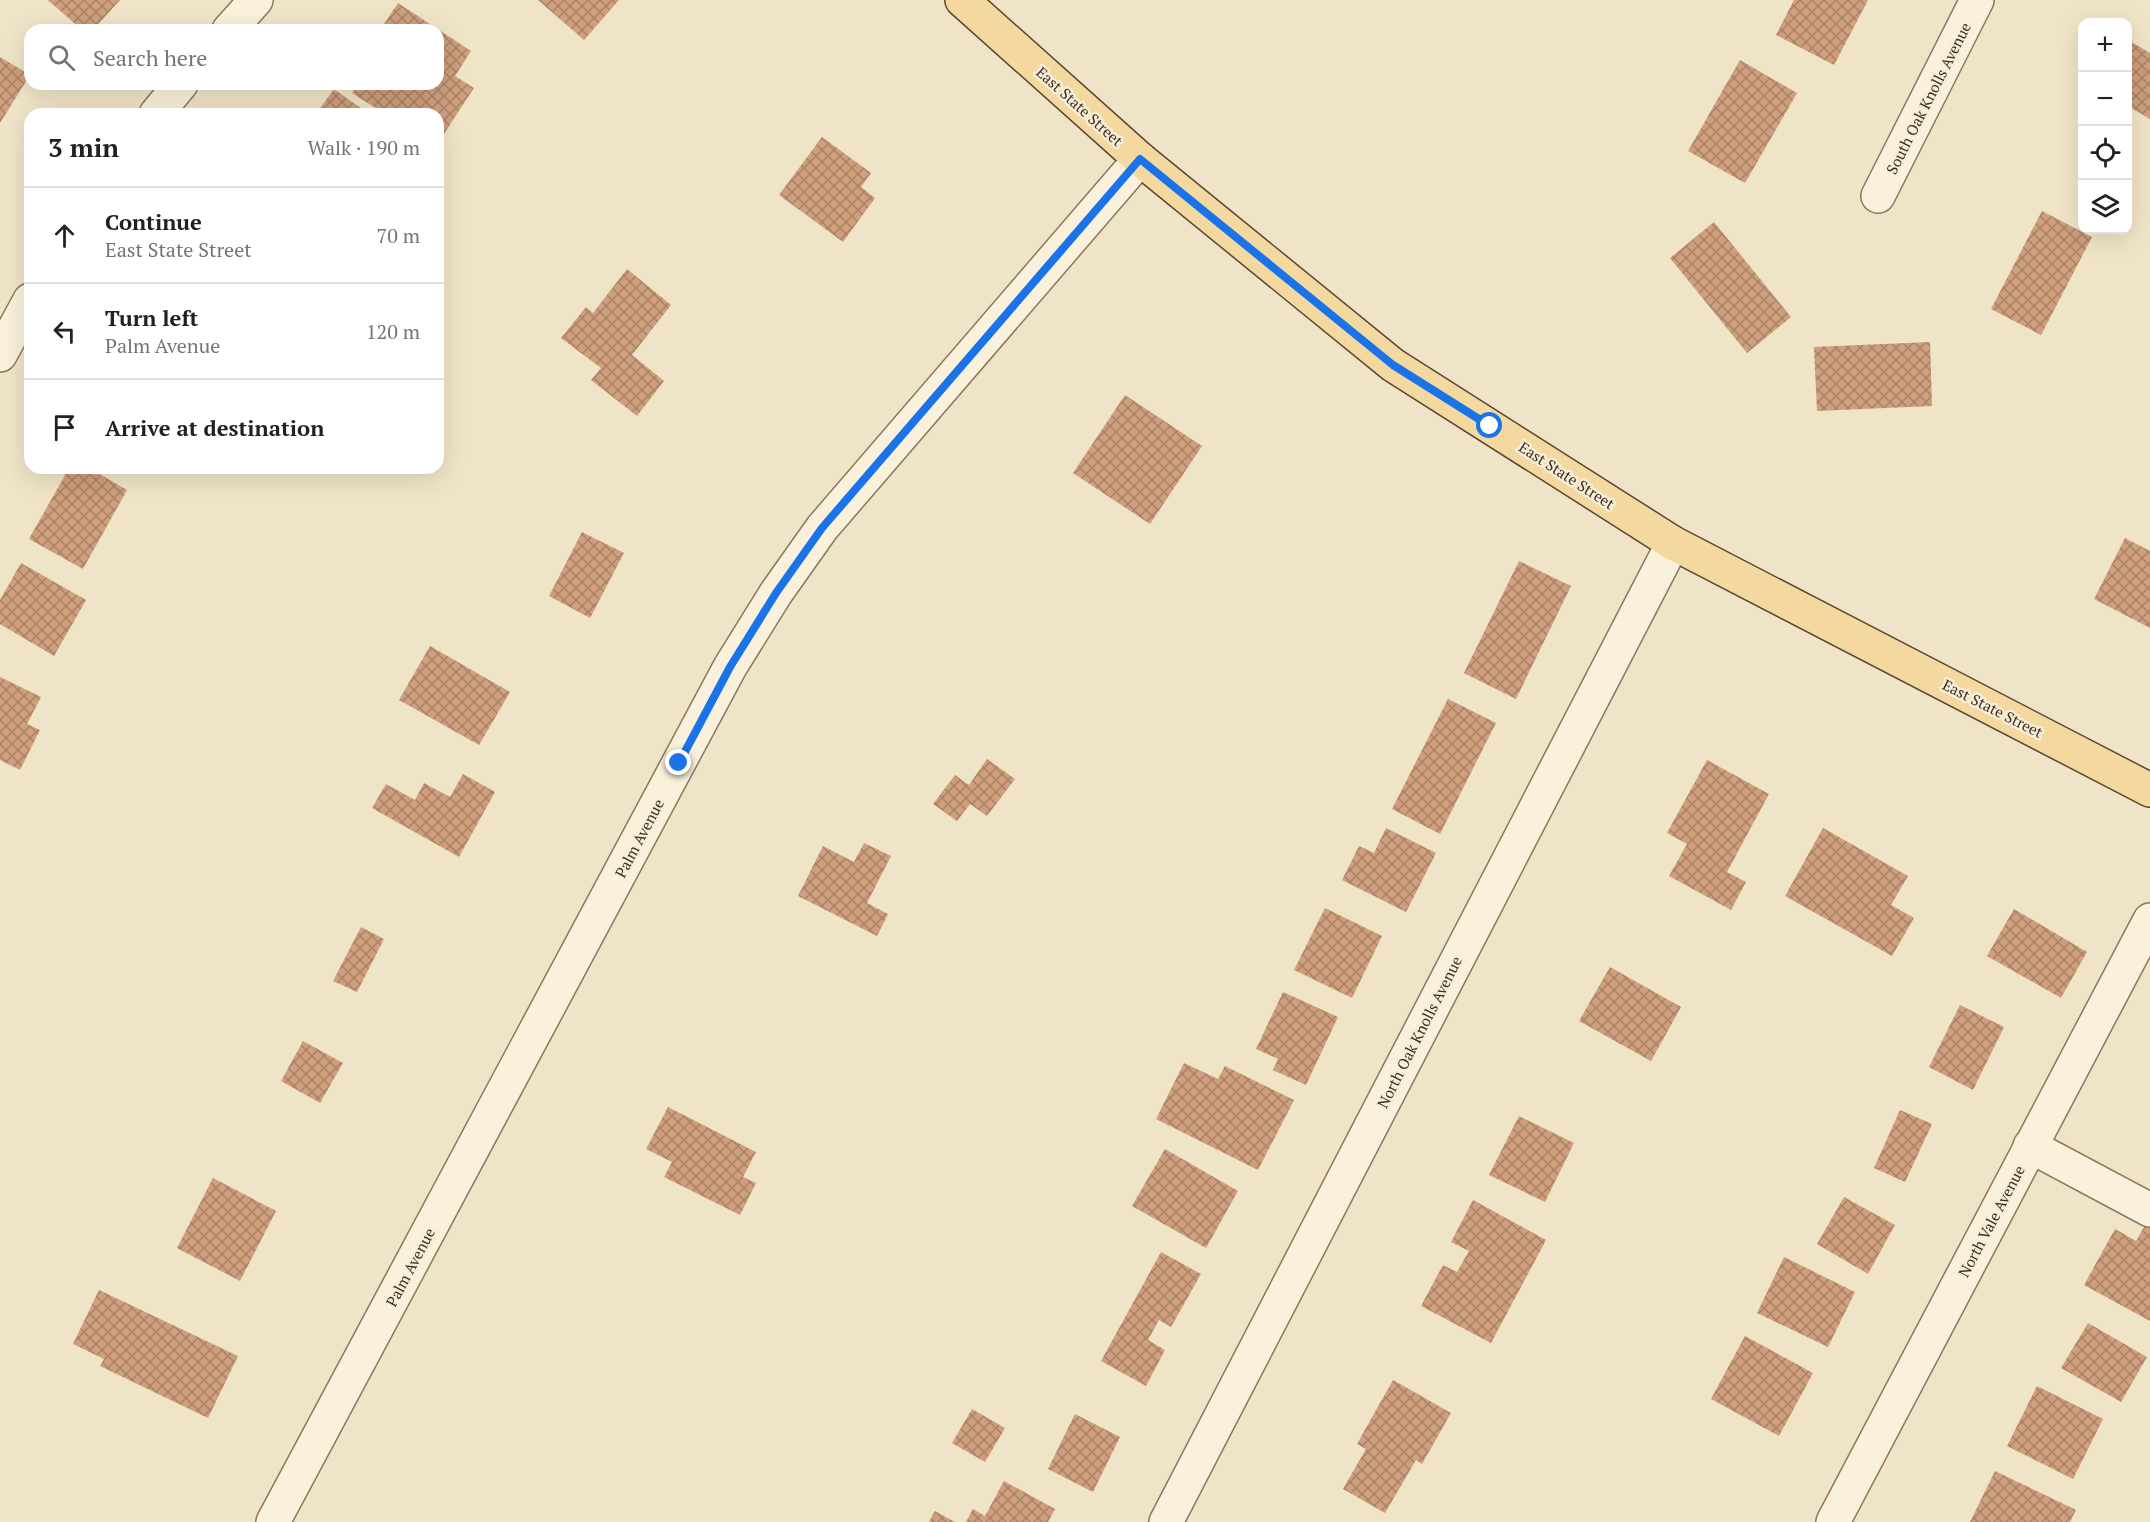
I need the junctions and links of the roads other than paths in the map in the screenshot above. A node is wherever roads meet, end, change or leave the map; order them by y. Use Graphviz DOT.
graph roads {
  1 [pos="256,0"];
  2 [pos="962,0"];
  3 [pos="1977,0"];
  4 [pos="234,24"];
  5 [pos="176,90"];
  6 [pos="161,108"];
  7 [pos="1140,159"];
  8 [pos="1878,195"];
  9 [pos="24,311"];
  10 [pos="0,355"];
  11 [pos="1672,543"];
  12 [pos="2150,790"];
  13 [pos="2150,920"];
  14 [pos="2030,1146"];
  15 [pos="2150,1210"];
  16 [pos="273,1522"];
  17 [pos="1166,1522"];
  18 [pos="1833,1522"];
  1 -- 4 [label="street"];
  2 -- 7 [label="main road, East State Street"];
  3 -- 8 [label="street, South Oak Knolls Avenue"];
  5 -- 6 [label="street"];
  7 -- 11 [label="main road, East State Street"];
  7 -- 16 [label="street, Palm Avenue"];
  9 -- 10 [label="street"];
  11 -- 12 [label="main road, East State Street"];
  11 -- 17 [label="street, North Oak Knolls Avenue"];
  13 -- 14 [label="street, North Vale Avenue"];
  14 -- 15 [label="street"];
  14 -- 18 [label="street, North Vale Avenue"];
}
